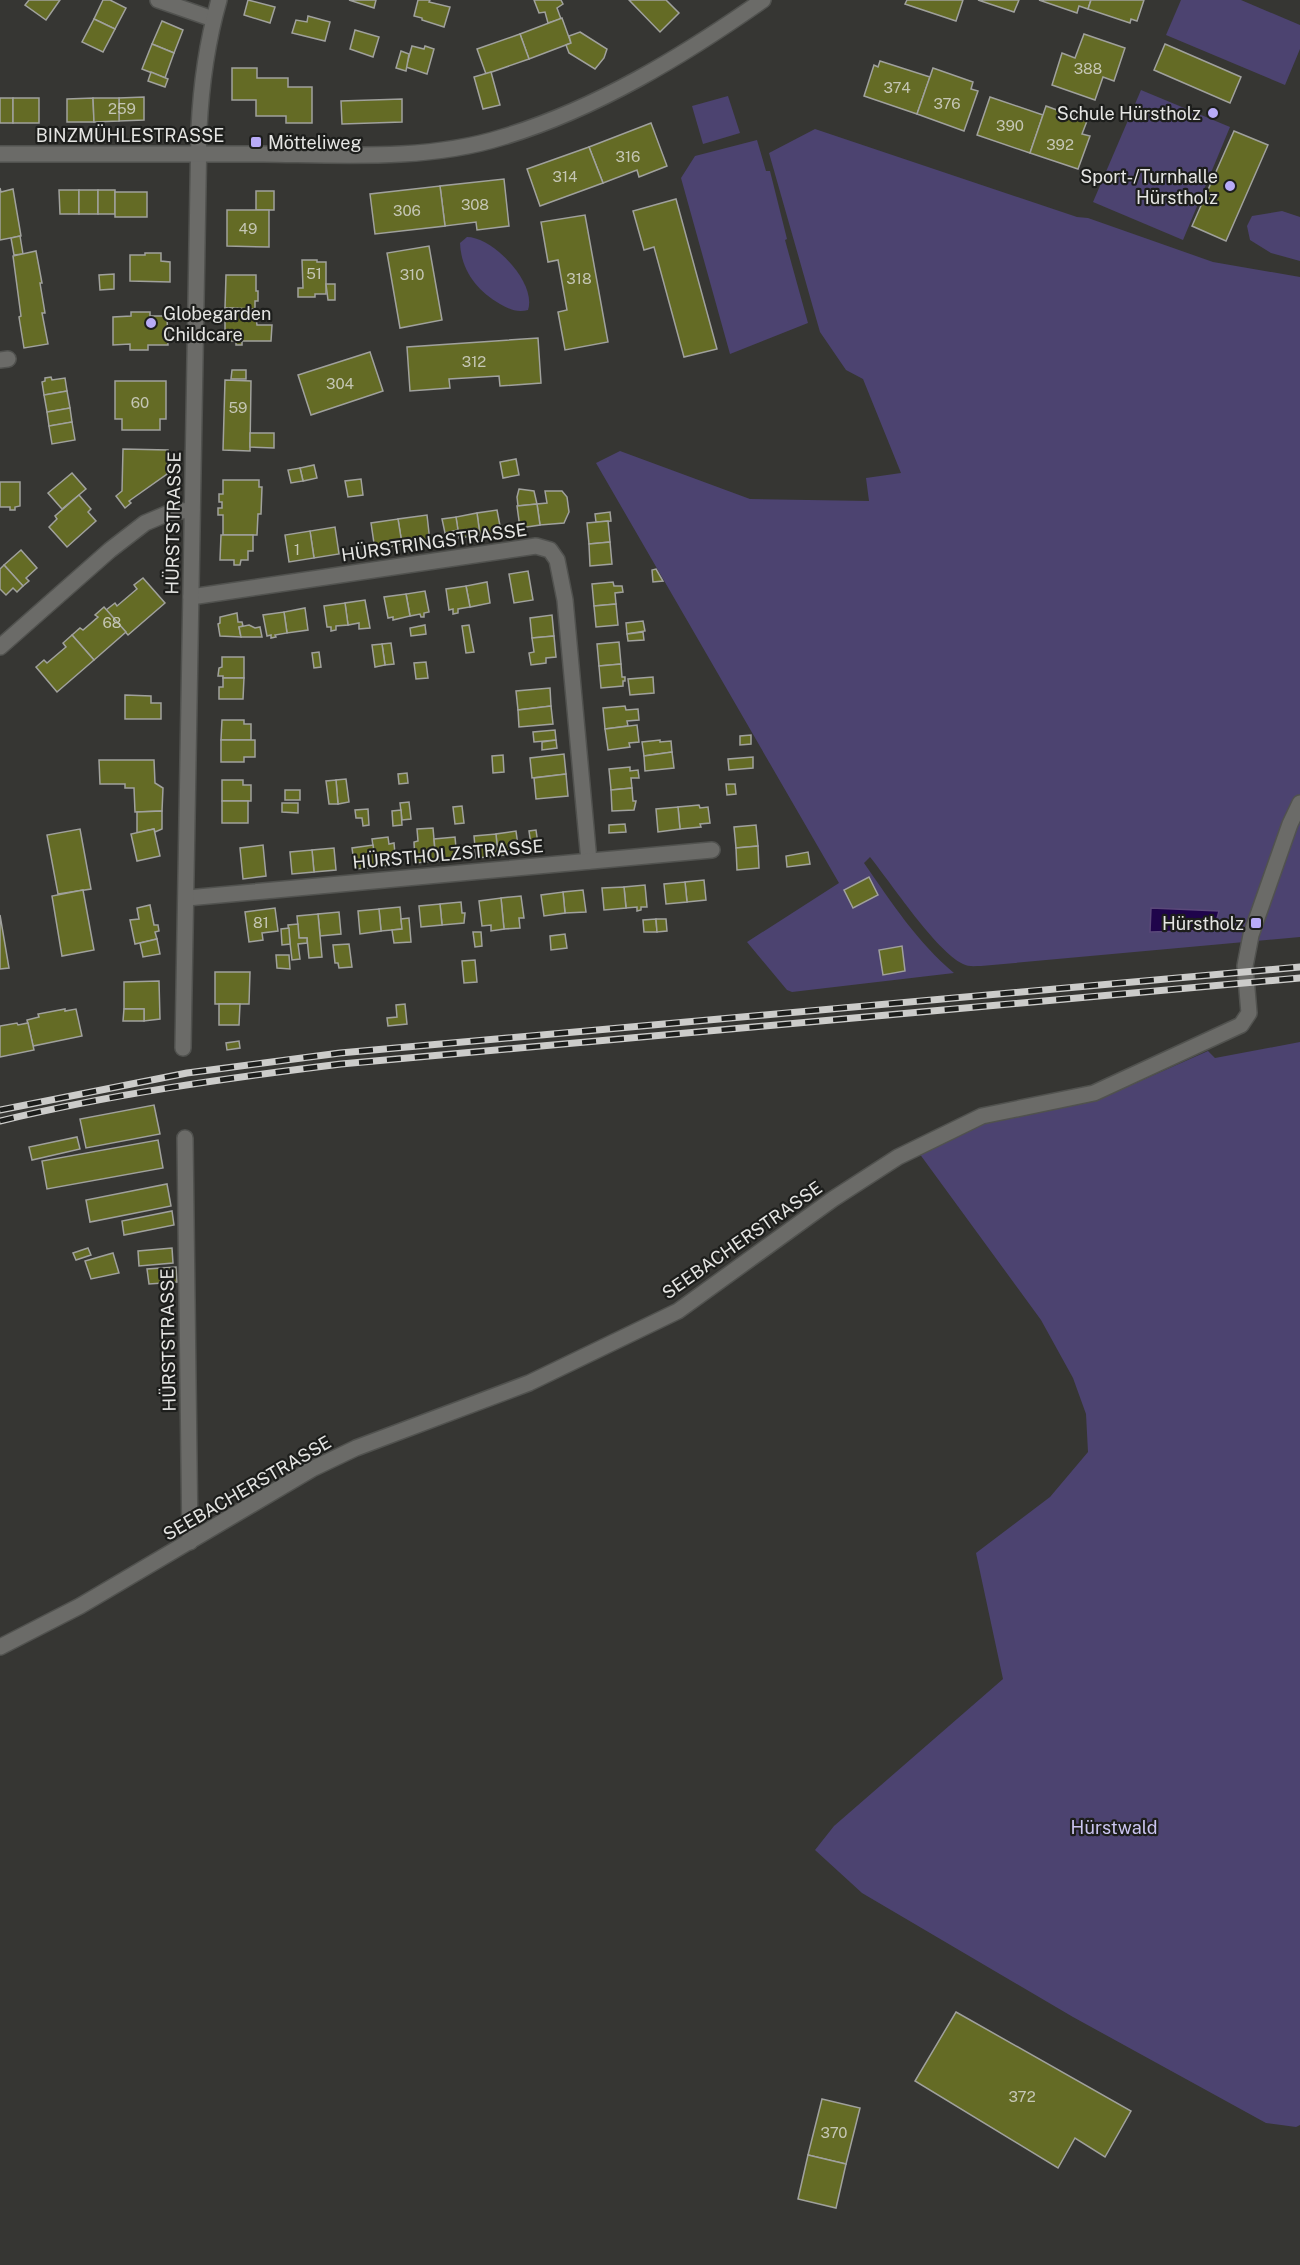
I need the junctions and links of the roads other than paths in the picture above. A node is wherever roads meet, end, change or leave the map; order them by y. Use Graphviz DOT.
graph roads {
  1 [pos="158,0"];
  2 [pos="219,0"];
  3 [pos="763,0"];
  4 [pos="213,19"];
  5 [pos="0,154"];
  6 [pos="199,154"];
  7 [pos="192,510"];
  8 [pos="190,597"];
  9 [pos="0,647"];
  10 [pos="1300,803"];
  11 [pos="712,850"];
  12 [pos="589,861"];
  13 [pos="187,898"];
  14 [pos="183,1048"];
  15 [pos="186,1137"];
  16 [pos="190,1542"];
  17 [pos="0,1647"];
  1 -- 4 [label="street"];
  2 -- 4 [label="street, HÜRSTSTRASSE"];
  3 -- 6 [label="street, BINZMÜHLESTRASSE"];
  4 -- 6 [label="street, HÜRSTSTRASSE"];
  5 -- 6 [label="street, BINZMÜHLESTRASSE"];
  6 -- 7 [label="street, HÜRSTSTRASSE"];
  7 -- 8 [label="street, HÜRSTSTRASSE"];
  7 -- 9 [label="street"];
  8 -- 12 [label="street, HÜRSTRINGSTRASSE"];
  8 -- 13 [label="street, HÜRSTSTRASSE"];
  10 -- 16 [label="street, SEEBACHERSTRASSE"];
  11 -- 12 [label="street, HÜRSTHOLZSTRASSE"];
  12 -- 13 [label="street, HÜRSTHOLZSTRASSE"];
  13 -- 14 [label="street, HÜRSTSTRASSE"];
  15 -- 16 [label="street, HÜRSTSTRASSE"];
  16 -- 17 [label="street, SEEBACHERSTRASSE"];
}
